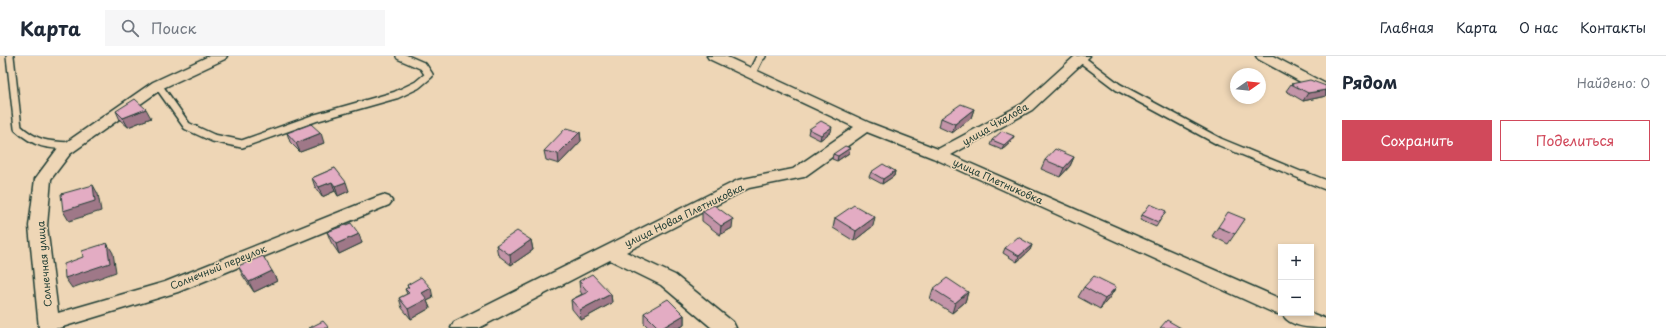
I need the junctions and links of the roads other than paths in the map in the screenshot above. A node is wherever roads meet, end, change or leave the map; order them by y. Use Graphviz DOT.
graph roads {
  1 [pos="10,56"];
  2 [pos="220,56"];
  3 [pos="400,56"];
  4 [pos="714,56"];
  5 [pos="762,56"];
  6 [pos="1263,56"];
  7 [pos="1082,57"];
  8 [pos="752,73"];
  9 [pos="158,85"];
  10 [pos="1326,90"];
  11 [pos="865,126"];
  12 [pos="72,146"];
  13 [pos="939,155"];
  14 [pos="1326,185"];
  15 [pos="384,201"];
  16 [pos="608,252"];
  17 [pos="1278,307"];
  18 [pos="1299,316"];
  19 [pos="49,326"];
  20 [pos="461,328"];
  21 [pos="726,328"];
  22 [pos="1326,328"];
  1 -- 12 [label="lane"];
  2 -- 9 [label="street, Солнечная улица"];
  3 -- 9 [label="lane"];
  4 -- 8 [label="street, улица Плетниковка"];
  5 -- 8 [label="lane"];
  6 -- 10 [label="street"];
  7 -- 13 [label="street, улица Чкалова"];
  7 -- 14 [label="lane"];
  8 -- 11 [label="street, улица Плетниковка"];
  9 -- 12 [label="street, Солнечная улица"];
  11 -- 13 [label="street, улица Плетниковка"];
  11 -- 16 [label="street, улица Новая Плетниковка"];
  12 -- 19 [label="street, Солнечная улица"];
  13 -- 17 [label="street, улица Плетниковка"];
  15 -- 19 [label="street, Солнечный переулок"];
  16 -- 20 [label="street, улица Новая Плетниковка"];
  16 -- 21 [label="street, улица Новая Плетниковка"];
  18 -- 22 [label="street"];
}
